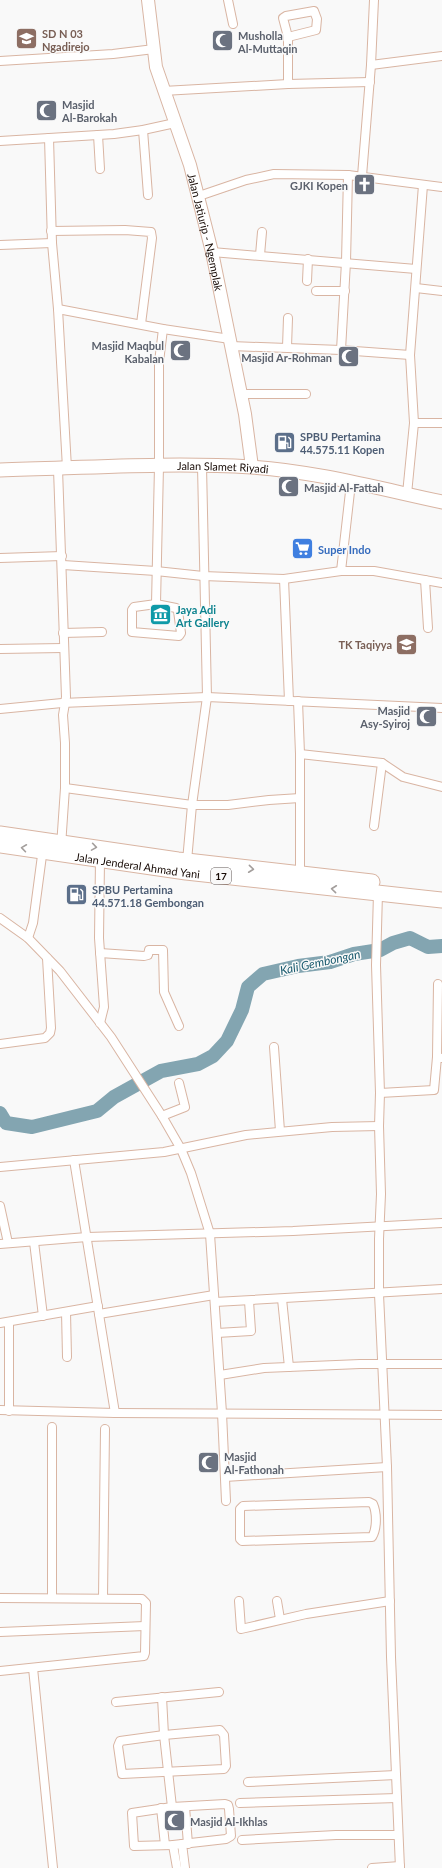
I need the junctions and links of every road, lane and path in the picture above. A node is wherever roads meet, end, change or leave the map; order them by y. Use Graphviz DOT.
graph roads {
  1 [pos="148,0"];
  2 [pos="228,0"];
  3 [pos="374,0"];
  4 [pos="233,24"];
  5 [pos="288,37"];
  6 [pos="154,49"];
  7 [pos="442,56"];
  8 [pos="0,61"];
  9 [pos="372,65"];
  10 [pos="370,82"];
  11 [pos="288,84"];
  12 [pos="163,91"];
  13 [pos="175,123"];
  14 [pos="143,130"];
  15 [pos="98,135"];
  16 [pos="49,138"];
  17 [pos="0,141"];
  18 [pos="100,169"];
  19 [pos="348,175"];
  20 [pos="362,176"];
  21 [pos="423,185"];
  22 [pos="442,187"];
  23 [pos="148,195"];
  24 [pos="200,196"];
  25 [pos="51,231"];
  26 [pos="262,232"];
  27 [pos="52,243"];
  28 [pos="0,244"];
  29 [pos="212,252"];
  30 [pos="260,255"];
  31 [pos="308,259"];
  32 [pos="346,262"];
  33 [pos="416,269"];
  34 [pos="307,281"];
  35 [pos="416,288"];
  36 [pos="316,291"];
  37 [pos="345,291"];
  38 [pos="442,291"];
  39 [pos="58,309"];
  40 [pos="288,318"];
  41 [pos="141,324"];
  42 [pos="163,329"];
  43 [pos="230,342"];
  44 [pos="287,347"];
  45 [pos="341,350"];
  46 [pos="410,355"];
  47 [pos="240,394"];
  48 [pos="306,394"];
  49 [pos="414,423"];
  50 [pos="442,424"];
  51 [pos="159,466"];
  52 [pos="202,466"];
  53 [pos="252,467"];
  54 [pos="63,469"];
  55 [pos="0,470"];
  56 [pos="351,483"];
  57 [pos="407,494"];
  58 [pos="442,502"];
  59 [pos="62,556"];
  60 [pos="0,558"];
  61 [pos="63,565"];
  62 [pos="156,571"];
  63 [pos="341,571"];
  64 [pos="203,576"];
  65 [pos="284,579"];
  66 [pos="425,580"];
  67 [pos="442,583"];
  68 [pos="156,604"];
  69 [pos="428,628"];
  70 [pos="102,632"];
  71 [pos="63,634"];
  72 [pos="64,648"];
  73 [pos="0,650"];
  74 [pos="207,697"];
  75 [pos="289,701"];
  76 [pos="298,701"];
  77 [pos="66,703"];
  78 [pos="442,708"];
  79 [pos="0,709"];
  80 [pos="300,754"];
  81 [pos="382,763"];
  82 [pos="442,787"];
  83 [pos="65,788"];
  84 [pos="300,798"];
  85 [pos="192,805"];
  86 [pos="374,826"];
  87 [pos="0,834"];
  88 [pos="0,845"];
  89 [pos="44,846"];
  90 [pos="61,848"];
  91 [pos="100,860"];
  92 [pos="187,861"];
  93 [pos="300,880"];
  94 [pos="442,890"];
  95 [pos="378,893"];
  96 [pos="442,900"];
  97 [pos="0,918"];
  98 [pos="28,938"];
  99 [pos="100,953"];
  100 [pos="47,958"];
  101 [pos="438,984"];
  102 [pos="100,1023"];
  103 [pos="179,1026"];
  104 [pos="0,1044"];
  105 [pos="274,1046"];
  106 [pos="439,1058"];
  107 [pos="179,1083"];
  108 [pos="380,1093"];
  109 [pos="162,1116"];
  110 [pos="379,1126"];
  111 [pos="280,1131"];
  112 [pos="182,1149"];
  113 [pos="74,1160"];
  114 [pos="0,1167"];
  115 [pos="0,1206"];
  116 [pos="442,1223"];
  117 [pos="380,1226"];
  118 [pos="210,1234"];
  119 [pos="87,1237"];
  120 [pos="34,1242"];
  121 [pos="4,1244"];
  122 [pos="442,1289"];
  123 [pos="379,1294"];
  124 [pos="442,1294"];
  125 [pos="215,1299"];
  126 [pos="282,1299"];
  127 [pos="249,1300"];
  128 [pos="98,1310"];
  129 [pos="66,1312"];
  130 [pos="43,1316"];
  131 [pos="9,1322"];
  132 [pos="0,1323"];
  133 [pos="217,1333"];
  134 [pos="67,1357"];
  135 [pos="382,1364"];
  136 [pos="442,1364"];
  137 [pos="289,1367"];
  138 [pos="220,1376"];
  139 [pos="0,1410"];
  140 [pos="9,1411"];
  141 [pos="115,1413"];
  142 [pos="222,1413"];
  143 [pos="385,1415"];
  144 [pos="442,1415"];
  145 [pos="52,1427"];
  146 [pos="105,1430"];
  147 [pos="387,1467"];
  148 [pos="225,1477"];
  149 [pos="226,1501"];
  150 [pos="375,1522"];
  151 [pos="388,1522"];
  152 [pos="0,1598"];
  153 [pos="52,1598"];
  154 [pos="104,1598"];
  155 [pos="239,1601"];
  156 [pos="277,1601"];
  157 [pos="390,1609"];
  158 [pos="280,1620"];
  159 [pos="145,1626"];
  160 [pos="0,1632"];
  161 [pos="33,1668"];
  162 [pos="0,1671"];
  163 [pos="219,1692"];
  164 [pos="162,1697"];
  165 [pos="116,1702"];
  166 [pos="164,1735"];
  167 [pos="168,1773"];
  168 [pos="396,1775"];
  169 [pos="248,1782"];
  170 [pos="397,1798"];
  171 [pos="240,1803"];
  172 [pos="185,1806"];
  173 [pos="172,1807"];
  174 [pos="161,1808"];
  175 [pos="398,1835"];
  176 [pos="242,1840"];
  177 [pos="185,1844"];
  178 [pos="169,1845"];
  179 [pos="400,1867"];
  180 [pos="53,1868"];
  181 [pos="177,1868"];
  182 [pos="185,1868"];
  183 [pos="372,1868"];
  1 -- 6 [label="street, Jalan Jatiurip - Ngemplak"];
  2 -- 4 [label="street"];
  3 -- 9 [label="street"];
  5 -- 5 [label="street"];
  5 -- 11 [label="street"];
  6 -- 8 [label="street"];
  6 -- 12 [label="street, Jalan Jatiurip - Ngemplak"];
  7 -- 9 [label="street"];
  9 -- 10 [label="street"];
  10 -- 11 [label="street"];
  10 -- 20 [label="street"];
  11 -- 12 [label="street"];
  12 -- 13 [label="street, Jalan Jatiurip - Ngemplak"];
  13 -- 14 [label="street"];
  13 -- 24 [label="street, Jalan Jatiurip - Ngemplak"];
  14 -- 15 [label="street"];
  14 -- 23 [label="street"];
  15 -- 16 [label="street"];
  15 -- 18 [label="street"];
  16 -- 17 [label="street"];
  16 -- 25 [label="street"];
  19 -- 20 [label="street"];
  19 -- 24 [label="street"];
  19 -- 32 [label="street"];
  20 -- 21 [label="street"];
  21 -- 22 [label="street"];
  21 -- 33 [label="street"];
  24 -- 29 [label="street, Jalan Jatiurip - Ngemplak"];
  25 -- 27 [label="street"];
  25 -- 41 [label="street"];
  26 -- 30 [label="street"];
  27 -- 28 [label="street"];
  27 -- 39 [label="street"];
  29 -- 30 [label="street"];
  29 -- 43 [label="street, Jalan Jatiurip - Ngemplak"];
  30 -- 31 [label="street"];
  31 -- 32 [label="street"];
  31 -- 34 [label="street"];
  32 -- 33 [label="street"];
  32 -- 37 [label="street"];
  33 -- 35 [label="street"];
  35 -- 38 [label="street"];
  35 -- 46 [label="street"];
  36 -- 37 [label="street"];
  37 -- 45 [label="street"];
  39 -- 41 [label="street"];
  39 -- 54 [label="street"];
  40 -- 44 [label="street"];
  41 -- 42 [label="street"];
  42 -- 43 [label="street"];
  42 -- 51 [label="street"];
  43 -- 44 [label="street"];
  43 -- 47 [label="street, Jalan Jatiurip - Ngemplak"];
  44 -- 45 [label="street"];
  45 -- 46 [label="street"];
  46 -- 49 [label="street"];
  47 -- 48 [label="street"];
  47 -- 53 [label="street, Jalan Jatiurip - Ngemplak"];
  49 -- 50 [label="street"];
  49 -- 57 [label="street"];
  51 -- 52 [label="main road, Jalan Slamet Riyadi"];
  51 -- 54 [label="main road, Jalan Slamet Riyadi"];
  51 -- 62 [label="street"];
  52 -- 53 [label="main road, Jalan Slamet Riyadi"];
  52 -- 64 [label="street"];
  53 -- 56 [label="main road, Jalan Slamet Riyadi"];
  54 -- 55 [label="main road, Jalan Slamet Riyadi"];
  54 -- 59 [label="street"];
  56 -- 57 [label="main road, Jalan Slamet Riyadi"];
  56 -- 63 [label="street"];
  57 -- 58 [label="main road, Jalan Slamet Riyadi"];
  59 -- 60 [label="street"];
  59 -- 61 [label="street"];
  61 -- 62 [label="street"];
  61 -- 71 [label="street"];
  62 -- 64 [label="street"];
  62 -- 68 [label="street"];
  63 -- 65 [label="street"];
  63 -- 66 [label="street"];
  64 -- 65 [label="street"];
  64 -- 74 [label="street"];
  65 -- 75 [label="street"];
  66 -- 67 [label="street"];
  66 -- 69 [label="street"];
  68 -- 68 [label="street"];
  70 -- 71 [label="street"];
  71 -- 72 [label="street"];
  72 -- 73 [label="street"];
  72 -- 77 [label="street"];
  74 -- 75 [label="street"];
  74 -- 77 [label="street"];
  74 -- 85 [label="street"];
  75 -- 76 [label="street"];
  76 -- 78 [label="street"];
  76 -- 80 [label="street"];
  77 -- 79 [label="street"];
  77 -- 83 [label="street"];
  80 -- 81 [label="street"];
  80 -- 84 [label="street"];
  81 -- 82 [label="street"];
  81 -- 86 [label="street"];
  83 -- 85 [label="street"];
  83 -- 90 [label="street"];
  84 -- 85 [label="street"];
  84 -- 93 [label="street"];
  85 -- 92 [label="street"];
  87 -- 89 [label="highway, Jalan Jenderal Ahmad Yani / 17"];
  89 -- 88 [label="highway, Jalan Jenderal Ahmad Yani / 17, one-way"];
  89 -- 90 [label="highway, Jalan Jenderal Ahmad Yani / 17"];
  89 -- 98 [label="street"];
  90 -- 91 [label="highway, Jalan Jenderal Ahmad Yani / 17"];
  90 -- 92 [label="highway, Jalan Jenderal Ahmad Yani / 17, one-way"];
  91 -- 93 [label="highway, Jalan Jenderal Ahmad Yani / 17"];
  91 -- 99 [label="street"];
  92 -- 93 [label="highway, Jalan Jenderal Ahmad Yani / 17, one-way"];
  93 -- 94 [label="highway, Jalan Jenderal Ahmad Yani / 17"];
  95 -- 93 [label="highway, Jalan Jenderal Ahmad Yani / 17, one-way"];
  95 -- 96 [label="highway, Jalan Jenderal Ahmad Yani / 17"];
  95 -- 108 [label="street"];
  97 -- 98 [label="street"];
  98 -- 100 [label="street"];
  99 -- 102 [label="street"];
  99 -- 103 [label="street"];
  100 -- 102 [label="street"];
  100 -- 104 [label="street"];
  101 -- 106 [label="street"];
  102 -- 109 [label="street"];
  105 -- 111 [label="street"];
  106 -- 108 [label="street"];
  107 -- 109 [label="street"];
  108 -- 110 [label="street"];
  109 -- 112 [label="street"];
  110 -- 111 [label="street"];
  110 -- 117 [label="street"];
  111 -- 112 [label="street"];
  112 -- 113 [label="street"];
  112 -- 118 [label="street"];
  113 -- 114 [label="street"];
  113 -- 119 [label="street"];
  115 -- 121 [label="street"];
  116 -- 117 [label="street"];
  117 -- 118 [label="street"];
  117 -- 123 [label="street"];
  118 -- 119 [label="street"];
  118 -- 125 [label="street"];
  119 -- 120 [label="street"];
  119 -- 128 [label="street"];
  120 -- 121 [label="street"];
  120 -- 130 [label="street"];
  122 -- 123 [label="street"];
  122 -- 124 [label="street"];
  123 -- 126 [label="street"];
  123 -- 135 [label="street"];
  125 -- 127 [label="street"];
  125 -- 128 [label="street"];
  125 -- 133 [label="street"];
  126 -- 127 [label="street"];
  126 -- 137 [label="street"];
  127 -- 133 [label="street"];
  128 -- 129 [label="street"];
  128 -- 141 [label="street"];
  129 -- 130 [label="street"];
  129 -- 134 [label="street"];
  130 -- 131 [label="street"];
  131 -- 132 [label="street"];
  131 -- 140 [label="street"];
  133 -- 138 [label="street"];
  135 -- 136 [label="street"];
  135 -- 137 [label="street"];
  135 -- 143 [label="street"];
  137 -- 138 [label="street"];
  138 -- 142 [label="street"];
  139 -- 140 [label="street"];
  140 -- 141 [label="street"];
  141 -- 142 [label="street"];
  142 -- 143 [label="street"];
  142 -- 148 [label="street"];
  143 -- 144 [label="street"];
  143 -- 147 [label="street"];
  145 -- 153 [label="street"];
  146 -- 154 [label="street"];
  147 -- 148 [label="street"];
  147 -- 151 [label="street"];
  148 -- 149 [label="street"];
  150 -- 150 [label="street"];
  150 -- 151 [label="street"];
  151 -- 157 [label="street"];
  152 -- 153 [label="street"];
  153 -- 154 [label="street"];
  154 -- 159 [label="street"];
  155 -- 158 [label="street"];
  156 -- 158 [label="street"];
  157 -- 158 [label="street"];
  157 -- 168 [label="street"];
  159 -- 160 [label="street"];
  159 -- 161 [label="street"];
  161 -- 162 [label="street"];
  161 -- 180 [label="street"];
  163 -- 164 [label="street"];
  164 -- 165 [label="street"];
  164 -- 166 [label="street"];
  166 -- 167 [label="street"];
  166 -- 167 [label="street"];
  166 -- 167 [label="street"];
  167 -- 173 [label="street"];
  168 -- 169 [label="street"];
  168 -- 170 [label="street"];
  170 -- 171 [label="street"];
  170 -- 175 [label="street"];
  172 -- 173 [label="street"];
  172 -- 177 [label="street"];
  172 -- 177 [label="street"];
  173 -- 174 [label="street"];
  174 -- 178 [label="street"];
  174 -- 178 [label="street"];
  175 -- 176 [label="street"];
  175 -- 179 [label="street"];
  177 -- 178 [label="street"];
  177 -- 182 [label="street"];
  178 -- 181 [label="street"];
  179 -- 183 [label="street"];
}
